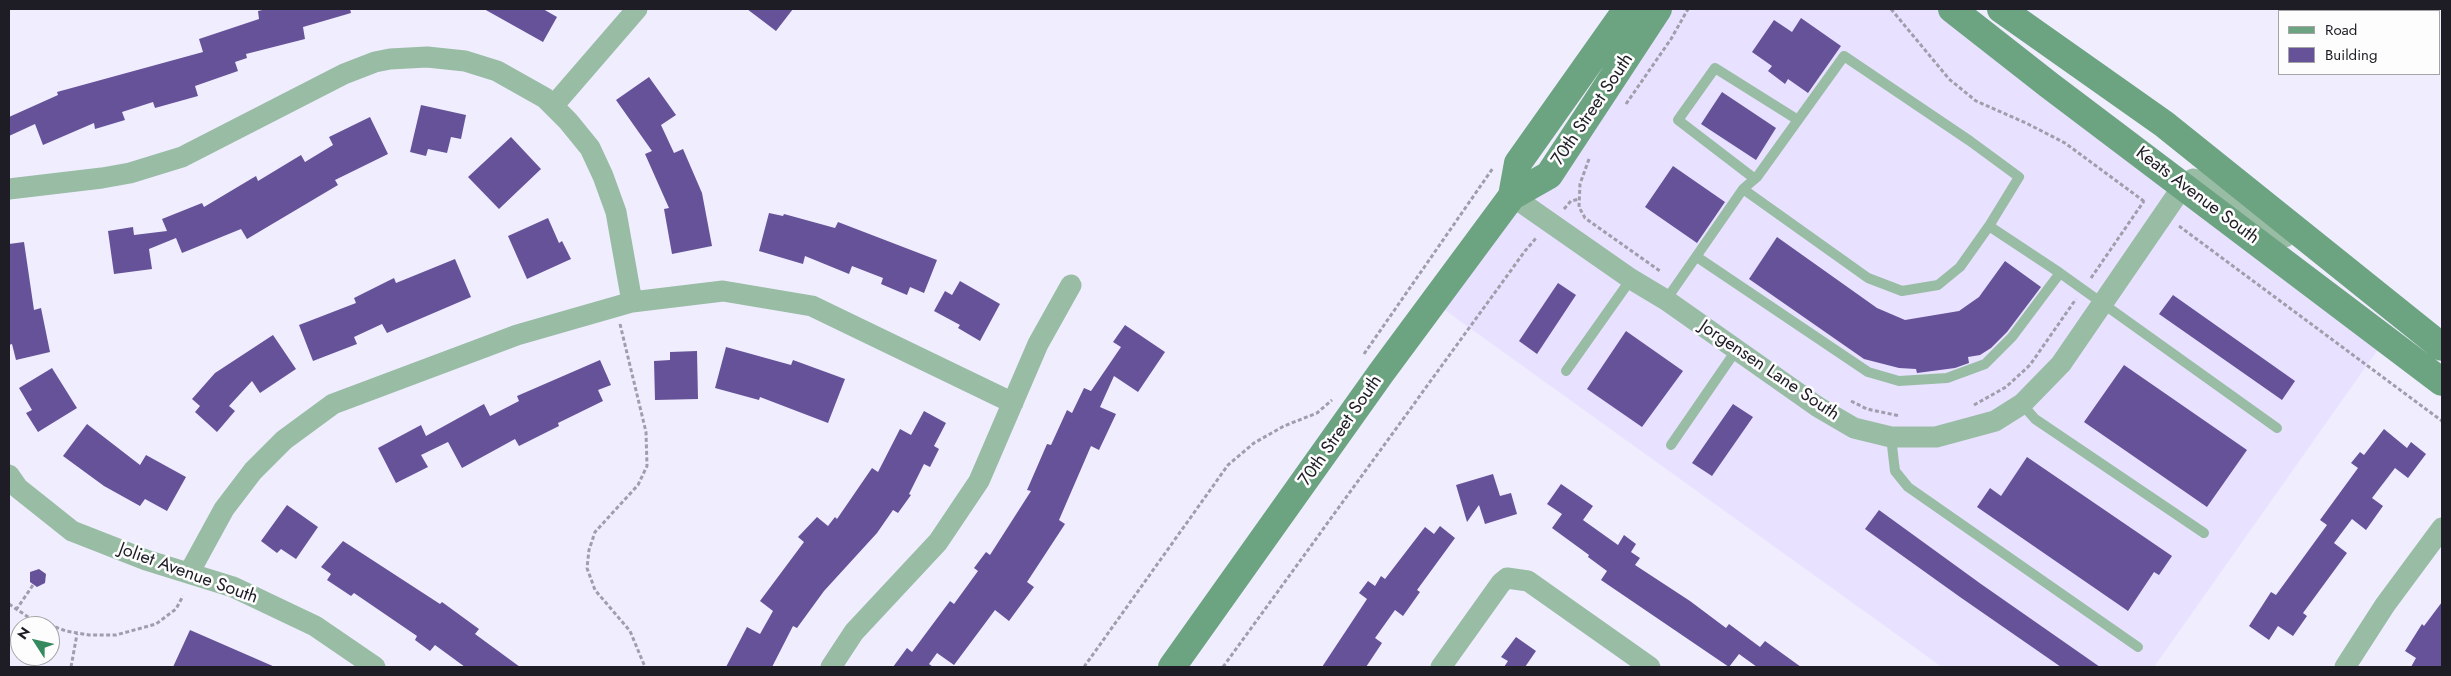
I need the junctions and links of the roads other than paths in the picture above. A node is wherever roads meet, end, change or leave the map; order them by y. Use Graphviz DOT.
graph roads {
  1 [pos="637,9"];
  2 [pos="1626,9"];
  3 [pos="1658,9"];
  4 [pos="1952,9"];
  5 [pos="2000,9"];
  6 [pos="554,105"];
  7 [pos="1798,120"];
  8 [pos="1755,179"];
  9 [pos="2183,186"];
  10 [pos="9,189"];
  11 [pos="1743,189"];
  12 [pos="1512,196"];
  13 [pos="1989,226"];
  14 [pos="1697,257"];
  15 [pos="2060,273"];
  16 [pos="2349,273"];
  17 [pos="1631,279"];
  18 [pos="1071,285"];
  19 [pos="1672,292"];
  20 [pos="632,302"];
  21 [pos="2101,304"];
  22 [pos="2442,347"];
  23 [pos="1737,349"];
  24 [pos="1566,371"];
  25 [pos="2442,382"];
  26 [pos="1013,403"];
  27 [pos="2022,404"];
  28 [pos="2277,428"];
  29 [pos="1890,436"];
  30 [pos="1671,445"];
  31 [pos="9,474"];
  32 [pos="2442,528"];
  33 [pos="2204,533"];
  34 [pos="189,573"];
  35 [pos="2138,647"];
  36 [pos="375,667"];
  37 [pos="831,667"];
  38 [pos="1172,667"];
  39 [pos="1441,667"];
  40 [pos="1650,667"];
  41 [pos="2345,667"];
  1 -- 6 [label="street"];
  2 -- 12 [label="main road, 70th Street South"];
  3 -- 12 [label="main road, 70th Street South"];
  4 -- 9 [label="main road, Keats Avenue South"];
  5 -- 16 [label="main road, Keats Avenue South"];
  6 -- 10 [label="street"];
  6 -- 20 [label="street"];
  7 -- 8 [label="lane"];
  7 -- 8 [label="lane"];
  7 -- 13 [label="lane"];
  8 -- 11 [label="lane"];
  9 -- 16 [label="street"];
  9 -- 21 [label="street, Jorgensen Lane South"];
  9 -- 25 [label="main road, Keats Avenue South"];
  11 -- 13 [label="lane"];
  11 -- 14 [label="lane"];
  12 -- 17 [label="street, Jorgensen Lane South"];
  12 -- 38 [label="main road, 70th Street South"];
  13 -- 15 [label="lane"];
  14 -- 15 [label="lane"];
  14 -- 19 [label="lane"];
  15 -- 21 [label="lane"];
  16 -- 22 [label="main road, Keats Avenue South"];
  17 -- 19 [label="street, Jorgensen Lane South"];
  17 -- 24 [label="lane"];
  18 -- 26 [label="street"];
  19 -- 23 [label="street, Jorgensen Lane South"];
  20 -- 26 [label="street"];
  20 -- 34 [label="street"];
  21 -- 27 [label="street, Jorgensen Lane South"];
  21 -- 28 [label="lane"];
  23 -- 29 [label="street, Jorgensen Lane South"];
  23 -- 30 [label="lane"];
  26 -- 37 [label="street"];
  27 -- 29 [label="street, Jorgensen Lane South"];
  27 -- 33 [label="lane"];
  29 -- 35 [label="lane"];
  31 -- 34 [label="street, Joliet Avenue South"];
  32 -- 41 [label="street"];
  34 -- 36 [label="street, Joliet Avenue South"];
  39 -- 40 [label="street"];
}
